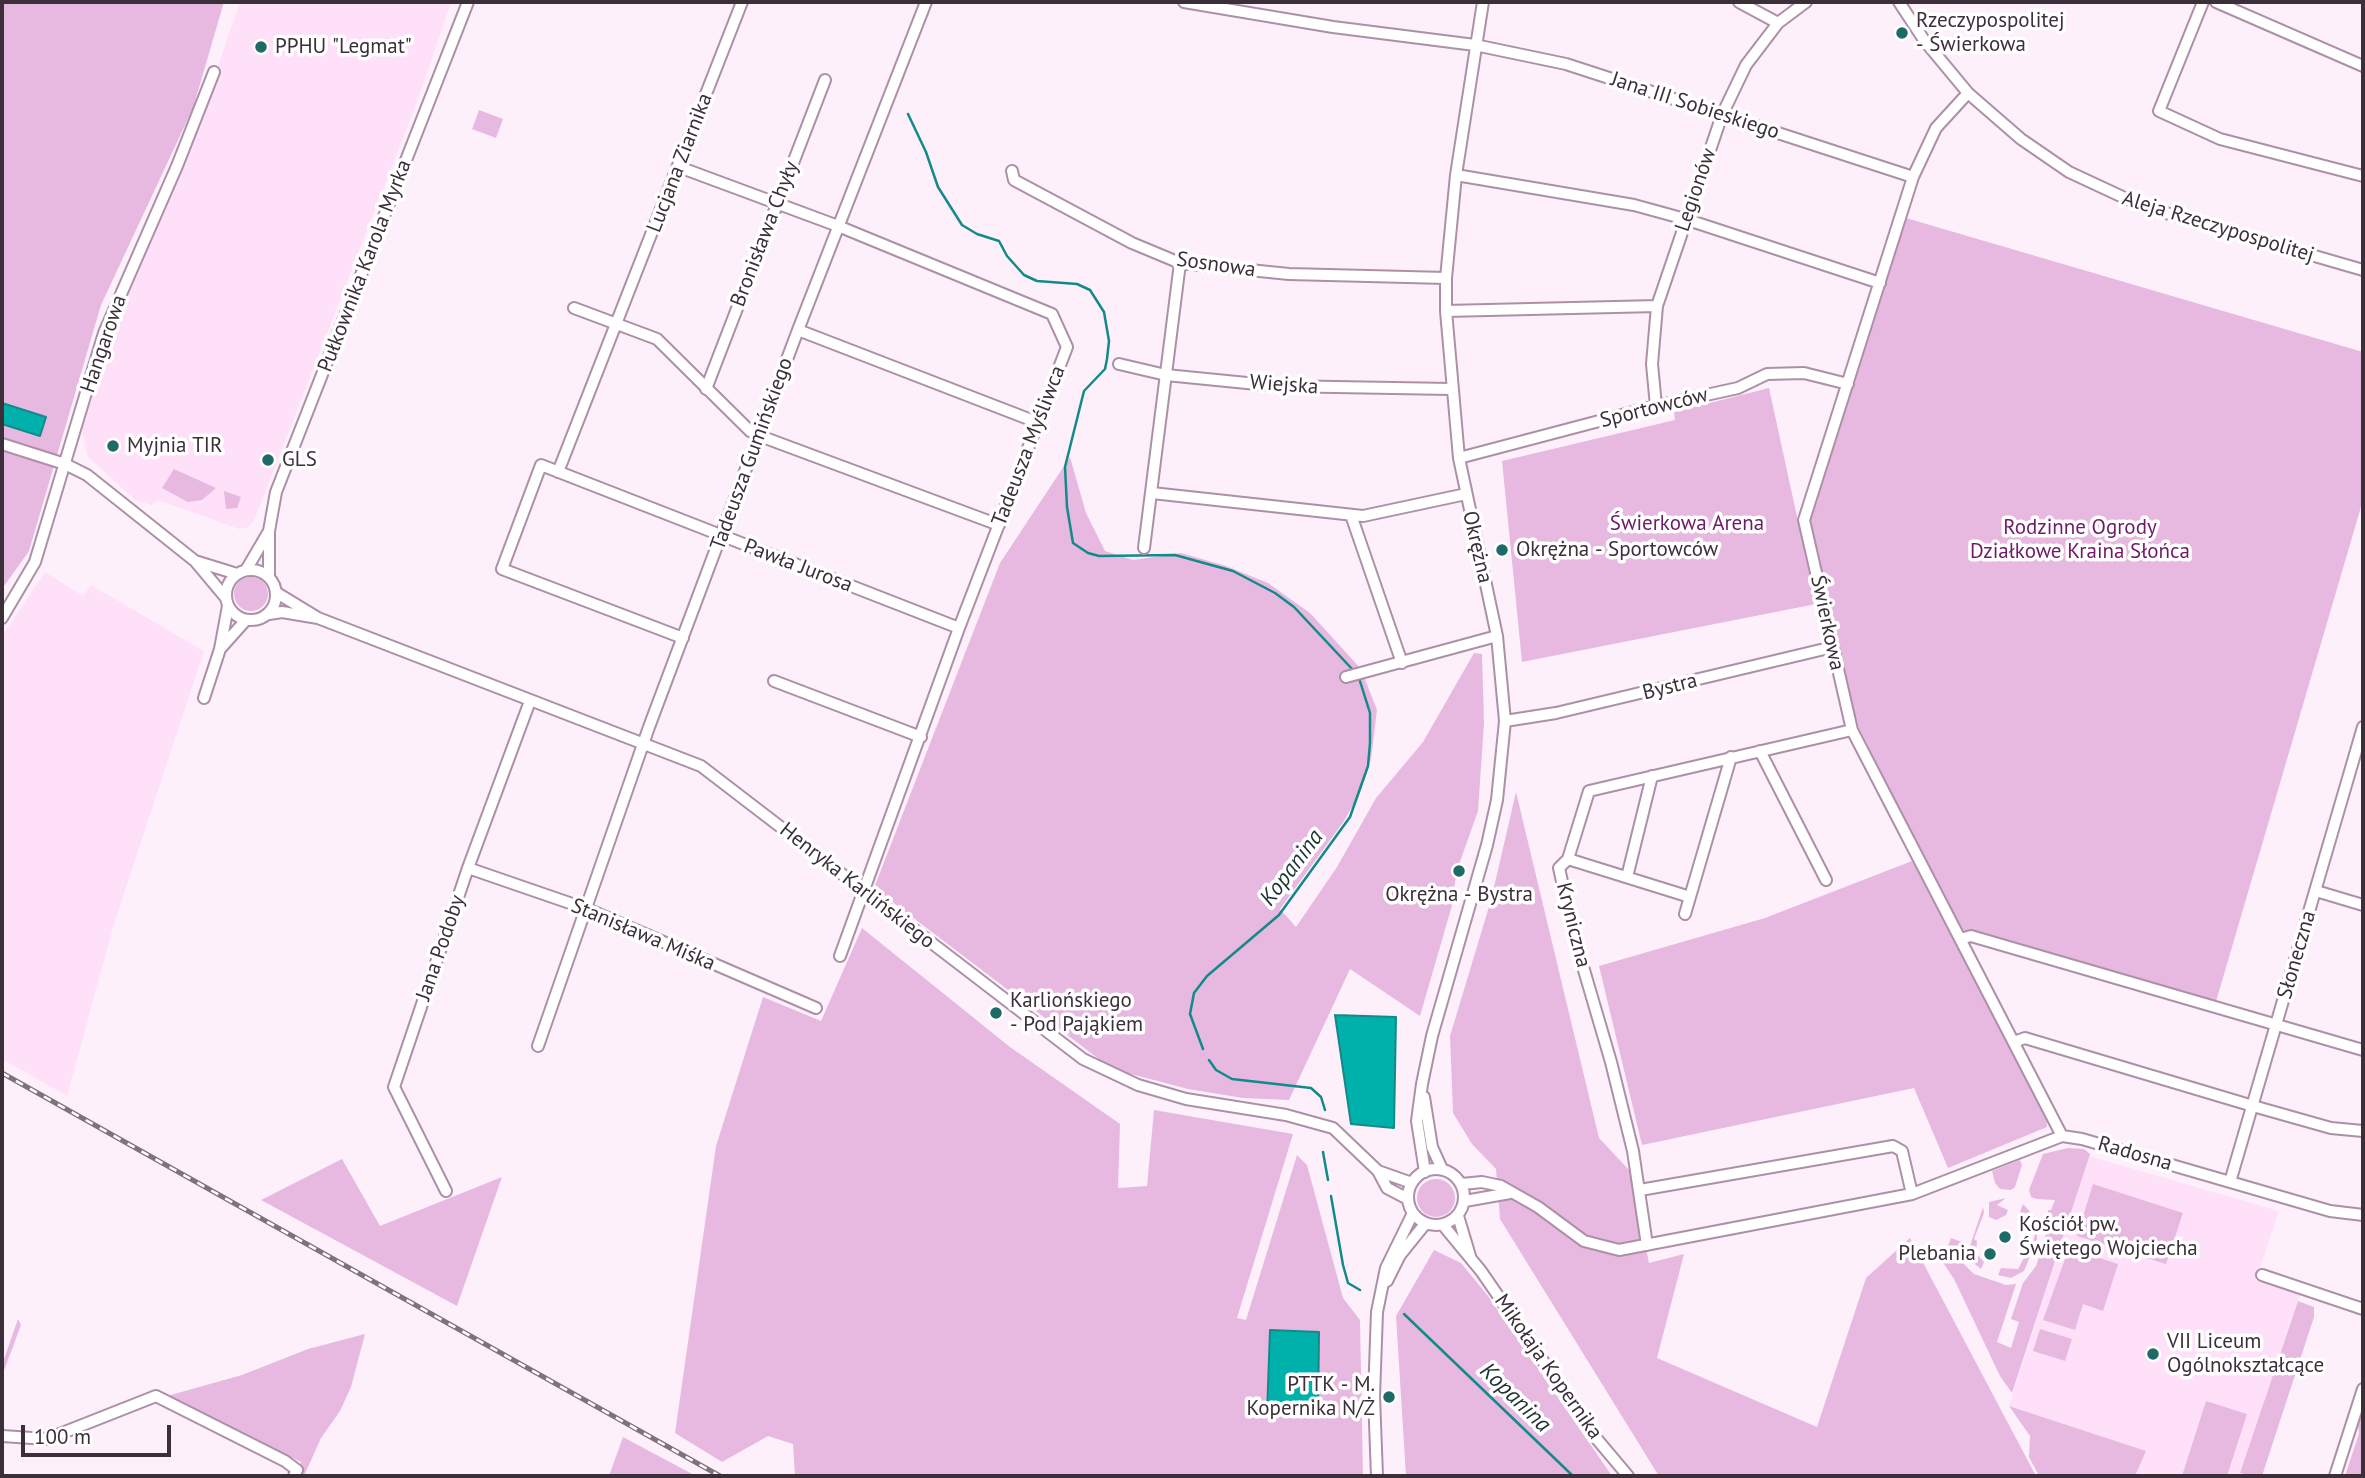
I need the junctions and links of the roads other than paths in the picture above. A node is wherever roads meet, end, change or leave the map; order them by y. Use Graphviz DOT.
graph roads {
  1 [pos="468,2"];
  2 [pos="742,2"];
  3 [pos="926,2"];
  4 [pos="1184,2"];
  5 [pos="1483,2"];
  6 [pos="1739,2"];
  7 [pos="1806,2"];
  8 [pos="1899,2"];
  9 [pos="2203,2"];
  10 [pos="2216,2"];
  11 [pos="1778,23"];
  12 [pos="1475,46"];
  13 [pos="2363,66"];
  14 [pos="214,72"];
  15 [pos="825,80"];
  16 [pos="1968,93"];
  17 [pos="1722,115"];
  18 [pos="679,167"];
  19 [pos="1012,171"];
  20 [pos="1456,175"];
  21 [pos="2363,176"];
  22 [pos="1913,177"];
  23 [pos="777,202"];
  24 [pos="1685,219"];
  25 [pos="838,226"];
  26 [pos="1180,263"];
  27 [pos="2363,270"];
  28 [pos="1446,278"];
  29 [pos="1880,283"];
  30 [pos="1657,306"];
  31 [pos="574,308"];
  32 [pos="1446,311"];
  33 [pos="617,324"];
  34 [pos="798,330"];
  35 [pos="1119,364"];
  36 [pos="1167,375"];
  37 [pos="1848,384"];
  38 [pos="706,389"];
  39 [pos="1451,389"];
  40 [pos="1656,406"];
  41 [pos="1039,423"];
  42 [pos="760,436"];
  43 [pos="2,444"];
  44 [pos="1459,458"];
  45 [pos="65,464"];
  46 [pos="558,472"];
  47 [pos="1152,493"];
  48 [pos="1466,494"];
  49 [pos="1351,515"];
  50 [pos="999,525"];
  51 [pos="269,531"];
  52 [pos="723,537"];
  53 [pos="1144,548"];
  54 [pos="195,561"];
  55 [pos="242,572"];
  56 [pos="269,577"];
  57 [pos="277,593"];
  58 [pos="227,602"];
  59 [pos="269,614"];
  60 [pos="2,618"];
  61 [pos="318,618"];
  62 [pos="246,620"];
  63 [pos="959,628"];
  64 [pos="1497,636"];
  65 [pos="683,638"];
  66 [pos="1833,647"];
  67 [pos="220,649"];
  68 [pos="1402,663"];
  69 [pos="1346,677"];
  70 [pos="774,681"];
  71 [pos="204,698"];
  72 [pos="530,701"];
  73 [pos="1505,721"];
  74 [pos="2363,727"];
  75 [pos="1852,730"];
  76 [pos="921,737"];
  77 [pos="643,743"];
  78 [pos="1760,751"];
  79 [pos="1731,757"];
  80 [pos="1652,776"];
  81 [pos="1569,859"];
  82 [pos="468,868"];
  83 [pos="1627,877"];
  84 [pos="1826,880"];
  85 [pos="862,890"];
  86 [pos="2316,891"];
  87 [pos="1690,897"];
  88 [pos="2363,905"];
  89 [pos="587,909"];
  90 [pos="1685,914"];
  91 [pos="1960,939"];
  92 [pos="840,956"];
  93 [pos="816,1008"];
  94 [pos="2276,1027"];
  95 [pos="2014,1042"];
  96 [pos="538,1046"];
  97 [pos="2363,1050"];
  98 [pos="1422,1084"];
  99 [pos="2253,1106"];
  100 [pos="2363,1131"];
  101 [pos="2062,1136"];
  102 [pos="1441,1170"];
  103 [pos="1378,1171"];
  104 [pos="1425,1171"];
  105 [pos="2230,1182"];
  106 [pos="1412,1183"];
  107 [pos="1462,1184"];
  108 [pos="1640,1190"];
  109 [pos="446,1191"];
  110 [pos="1510,1192"];
  111 [pos="1912,1194"];
  112 [pos="1408,1199"];
  113 [pos="1465,1201"];
  114 [pos="1413,1213"];
  115 [pos="2363,1215"];
  116 [pos="1458,1216"];
  117 [pos="1425,1224"];
  118 [pos="1444,1225"];
  119 [pos="1647,1245"];
  120 [pos="1470,1256"];
  121 [pos="2262,1275"];
  122 [pos="1383,1290"];
  123 [pos="2363,1309"];
  124 [pos="2363,1389"];
  125 [pos="2,1436"];
  126 [pos="296,1473"];
  127 [pos="1377,1476"];
  128 [pos="1628,1476"];
  129 [pos="2335,1476"];
  1 -- 51 [label="street, Pułkownika Karola Myrka"];
  2 -- 18 [label="street, Lucjana Ziarnika"];
  3 -- 25 [label="street, Tadeusza Gumińskiego"];
  4 -- 12 [label="street, Jana III Sobieskiego"];
  5 -- 12 [label="street, Okrężna"];
  6 -- 11 [label="street"];
  7 -- 11 [label="street, Legionów"];
  8 -- 16 [label="street, Aleja Rzeczypospolitej"];
  9 -- 21 [label="street"];
  10 -- 13 [label="street"];
  11 -- 17 [label="street, Legionów"];
  12 -- 17 [label="street, Jana III Sobieskiego"];
  12 -- 20 [label="street, Okrężna"];
  14 -- 45 [label="street, Hangarowa"];
  15 -- 23 [label="street, Bronisława Chyły"];
  16 -- 22 [label="street, Świerkowa"];
  16 -- 27 [label="street, Aleja Rzeczypospolitej"];
  17 -- 22 [label="street, Jana III Sobieskiego"];
  17 -- 24 [label="street, Legionów"];
  18 -- 23 [label="street, Tadeusza Myśliwca"];
  18 -- 33 [label="street, Lucjana Ziarnika"];
  19 -- 26 [label="street, Sosnowa"];
  20 -- 24 [label="street"];
  20 -- 28 [label="street, Okrężna"];
  22 -- 29 [label="street, Świerkowa"];
  23 -- 25 [label="street, Tadeusza Myśliwca"];
  23 -- 38 [label="street, Bronisława Chyły"];
  24 -- 29 [label="street"];
  24 -- 30 [label="street, Legionów"];
  25 -- 34 [label="street, Tadeusza Gumińskiego"];
  25 -- 41 [label="street, Tadeusza Myśliwca"];
  26 -- 28 [label="street, Sosnowa"];
  26 -- 36 [label="street"];
  28 -- 32 [label="street, Okrężna"];
  29 -- 37 [label="street, Świerkowa"];
  30 -- 32 [label="street"];
  30 -- 40 [label="street, Legionów"];
  31 -- 33 [label="street"];
  32 -- 39 [label="street, Okrężna"];
  33 -- 38 [label="street"];
  33 -- 46 [label="street, Lucjana Ziarnika"];
  34 -- 41 [label="street"];
  34 -- 42 [label="street, Tadeusza Gumińskiego"];
  35 -- 36 [label="street, Wiejska"];
  36 -- 39 [label="street, Wiejska"];
  36 -- 47 [label="street"];
  37 -- 40 [label="street, Sportowców"];
  37 -- 66 [label="street, Świerkowa"];
  38 -- 42 [label="street"];
  39 -- 44 [label="street, Okrężna"];
  40 -- 44 [label="street, Sportowców"];
  41 -- 50 [label="street, Tadeusza Myśliwca"];
  42 -- 50 [label="street"];
  42 -- 52 [label="street, Tadeusza Gumińskiego"];
  43 -- 45 [label="street"];
  44 -- 48 [label="street, Okrężna"];
  45 -- 54 [label="street"];
  45 -- 60 [label="street, Hangarowa"];
  46 -- 52 [label="street, Pawła Jurosa"];
  46 -- 65 [label="street"];
  47 -- 49 [label="street"];
  47 -- 53 [label="street"];
  48 -- 49 [label="street"];
  48 -- 64 [label="street, Okrężna"];
  49 -- 68 [label="street"];
  50 -- 63 [label="street, Tadeusza Myśliwca"];
  51 -- 55 [label="street, Pułkownika Karola Myrka"];
  51 -- 56 [label="street, Pułkownika Karola Myrka"];
  52 -- 63 [label="street, Pawła Jurosa"];
  52 -- 65 [label="street, Tadeusza Gumińskiego"];
  54 -- 55 [label="street"];
  54 -- 58 [label="street"];
  55 -- 56 [label="street"];
  55 -- 58 [label="street"];
  56 -- 57 [label="street"];
  57 -- 59 [label="street"];
  57 -- 61 [label="street, Henryka Karlińskiego"];
  58 -- 62 [label="street"];
  58 -- 67 [label="street"];
  59 -- 61 [label="street, Henryka Karlińskiego"];
  59 -- 62 [label="street"];
  61 -- 72 [label="street, Henryka Karlińskiego"];
  62 -- 67 [label="street"];
  63 -- 76 [label="street, Tadeusza Myśliwca"];
  64 -- 68 [label="street"];
  64 -- 73 [label="street, Okrężna"];
  65 -- 77 [label="street, Tadeusza Gumińskiego"];
  66 -- 73 [label="street, Bystra"];
  66 -- 75 [label="street, Świerkowa"];
  67 -- 71 [label="street"];
  68 -- 69 [label="street"];
  70 -- 76 [label="street"];
  72 -- 77 [label="street, Henryka Karlińskiego"];
  72 -- 82 [label="street, Jana Podoby"];
  73 -- 98 [label="street, Okrężna"];
  74 -- 86 [label="street, Słoneczna"];
  75 -- 78 [label="street, Kryniczna"];
  75 -- 91 [label="street, Świerkowa"];
  76 -- 85 [label="street, Tadeusza Myśliwca"];
  77 -- 85 [label="street, Henryka Karlińskiego"];
  77 -- 89 [label="street, Tadeusza Gumińskiego"];
  78 -- 79 [label="street, Kryniczna"];
  78 -- 84 [label="street"];
  79 -- 80 [label="street, Kryniczna"];
  79 -- 87 [label="street"];
  80 -- 81 [label="street, Kryniczna"];
  80 -- 83 [label="street"];
  81 -- 83 [label="street"];
  81 -- 108 [label="street, Kryniczna"];
  82 -- 89 [label="street, Stanisława Miśka"];
  82 -- 109 [label="street, Jana Podoby"];
  83 -- 87 [label="street"];
  85 -- 92 [label="street, Tadeusza Myśliwca"];
  85 -- 103 [label="street, Henryka Karlińskiego"];
  86 -- 88 [label="street"];
  86 -- 94 [label="street, Słoneczna"];
  87 -- 90 [label="street"];
  89 -- 93 [label="street, Stanisława Miśka"];
  89 -- 96 [label="street, Tadeusza Gumińskiego"];
  91 -- 94 [label="street"];
  91 -- 95 [label="street, Świerkowa"];
  94 -- 97 [label="street"];
  94 -- 99 [label="street, Słoneczna"];
  95 -- 99 [label="street"];
  95 -- 101 [label="street, Świerkowa"];
  98 -- 102 [label="street, Okrężna"];
  98 -- 104 [label="street, Okrężna"];
  99 -- 100 [label="street"];
  99 -- 105 [label="street, Słoneczna"];
  101 -- 105 [label="street, Radosna"];
  101 -- 111 [label="street"];
  102 -- 104 [label="street"];
  102 -- 107 [label="street"];
  103 -- 106 [label="street, Henryka Karlińskiego"];
  103 -- 112 [label="street, Henryka Karlińskiego"];
  104 -- 106 [label="street"];
  105 -- 115 [label="street, Radosna"];
  106 -- 112 [label="street"];
  107 -- 110 [label="street"];
  107 -- 113 [label="street"];
  108 -- 111 [label="street"];
  108 -- 119 [label="street, Kryniczna"];
  110 -- 113 [label="street"];
  110 -- 119 [label="street"];
  111 -- 119 [label="street"];
  112 -- 114 [label="street"];
  113 -- 116 [label="street"];
  114 -- 117 [label="street"];
  114 -- 122 [label="street"];
  116 -- 118 [label="street"];
  116 -- 120 [label="street, Mikołaja Kopernika"];
  117 -- 118 [label="street"];
  117 -- 122 [label="street"];
  118 -- 120 [label="street, Mikołaja Kopernika"];
  120 -- 128 [label="street, Mikołaja Kopernika"];
  121 -- 123 [label="street"];
  122 -- 127 [label="street"];
  124 -- 129 [label="street"];
  125 -- 126 [label="street"];
}
